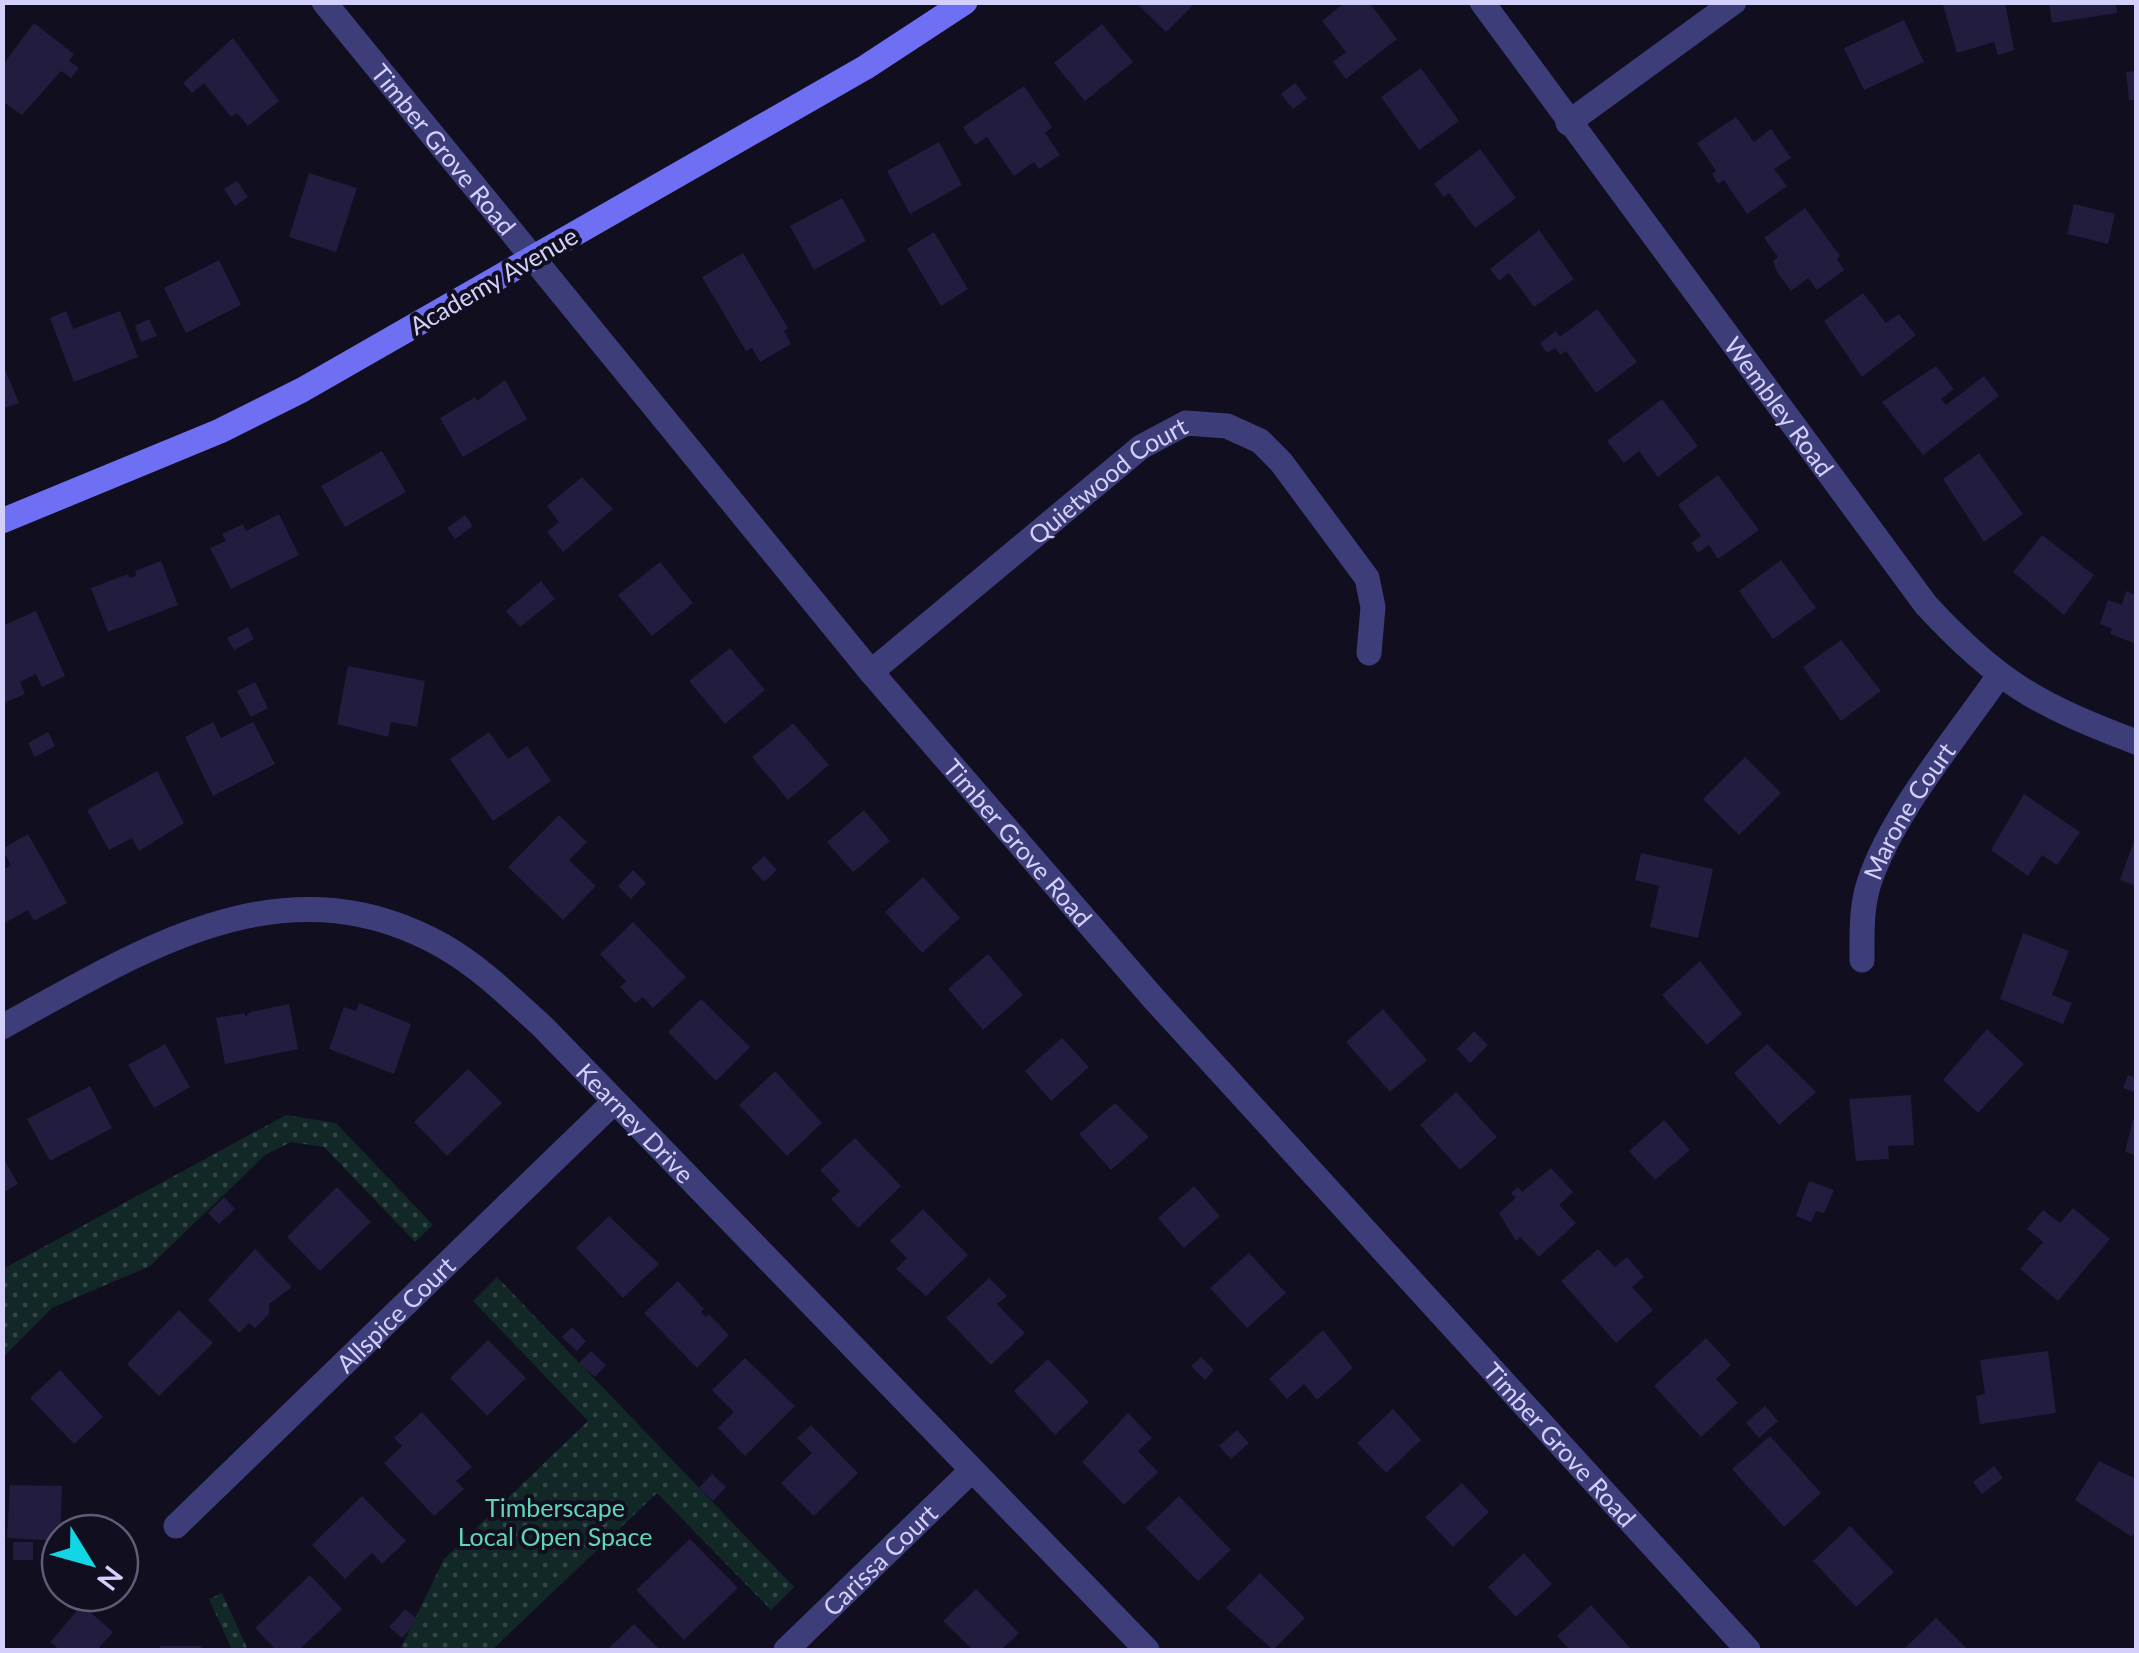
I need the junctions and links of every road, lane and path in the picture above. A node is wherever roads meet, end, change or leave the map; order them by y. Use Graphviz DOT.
graph roads {
  1 [pos="324,2"];
  2 [pos="965,2"];
  3 [pos="1482,2"];
  4 [pos="1734,2"];
  5 [pos="1568,123"];
  6 [pos="530,258"];
  7 [pos="2,521"];
  8 [pos="1369,653"];
  9 [pos="870,672"];
  10 [pos="1998,677"];
  11 [pos="2136,742"];
  12 [pos="1862,960"];
  13 [pos="2,1027"];
  14 [pos="612,1103"];
  15 [pos="972,1470"];
  16 [pos="176,1526"];
  17 [pos="786,1650"];
  18 [pos="1147,1650"];
  19 [pos="1748,1650"];
  1 -- 6 [label="street, Timber Grove Road"];
  2 -- 6 [label="street, Academy Avenue"];
  3 -- 5 [label="street, Wembley Road"];
  4 -- 5 [label="street"];
  5 -- 10 [label="street, Wembley Road"];
  6 -- 7 [label="street, Academy Avenue"];
  6 -- 9 [label="street, Timber Grove Road"];
  8 -- 9 [label="street, Quietwood Court"];
  9 -- 19 [label="street, Timber Grove Road"];
  10 -- 11 [label="street, Wembley Road"];
  10 -- 12 [label="street, Marone Court"];
  13 -- 14 [label="street, Kearney Drive"];
  14 -- 15 [label="street, Kearney Drive"];
  14 -- 16 [label="street, Allspice Court"];
  15 -- 17 [label="street, Carissa Court"];
  15 -- 18 [label="street, Kearney Drive"];
}
